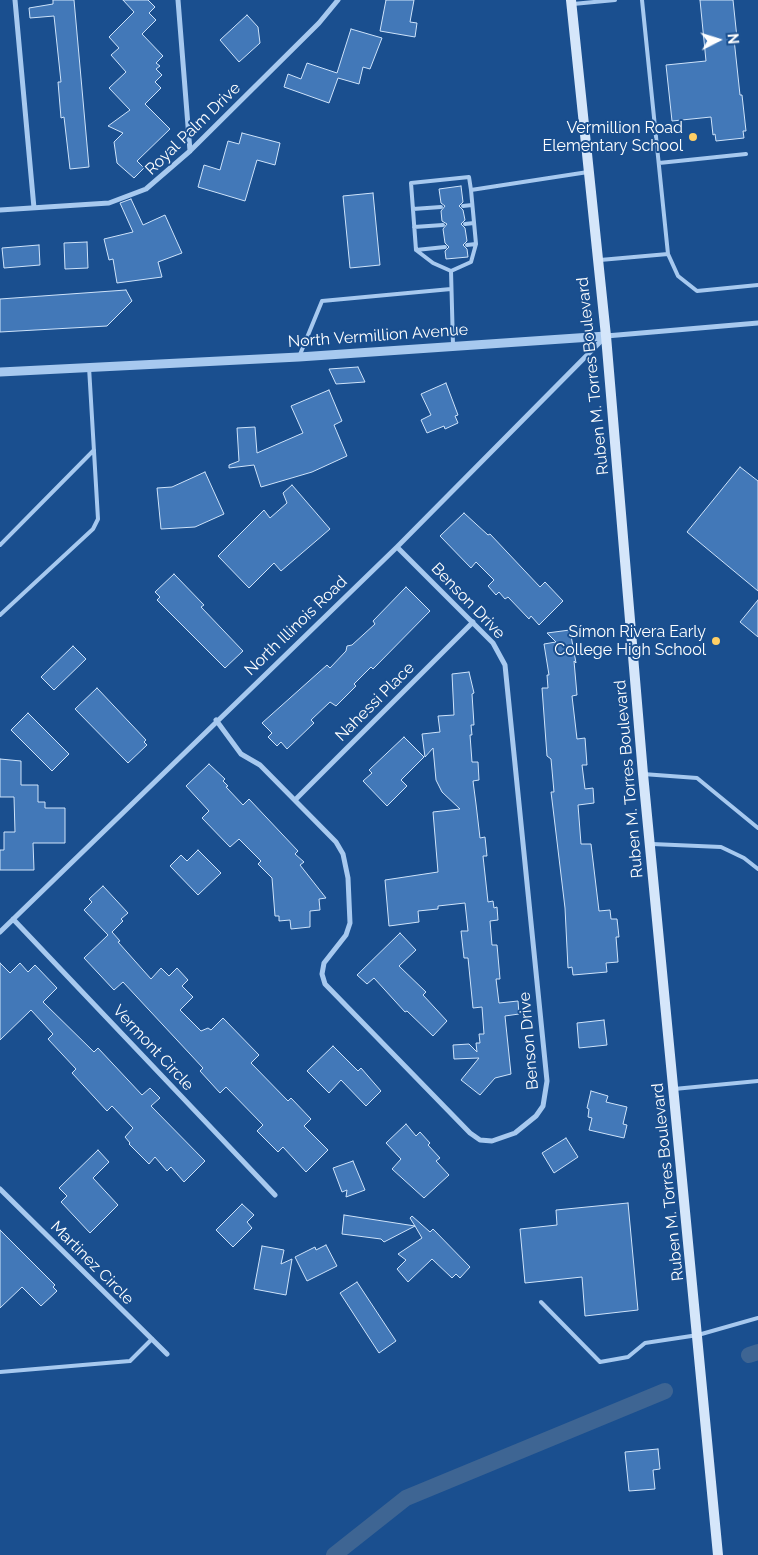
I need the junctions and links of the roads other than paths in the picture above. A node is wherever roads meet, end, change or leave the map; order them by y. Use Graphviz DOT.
graph roads {
  1 [pos="15,0"];
  2 [pos="178,0"];
  3 [pos="338,0"];
  4 [pos="615,0"];
  5 [pos="642,0"];
  6 [pos="571,2"];
  7 [pos="190,150"];
  8 [pos="746,154"];
  9 [pos="658,163"];
  10 [pos="588,172"];
  11 [pos="471,190"];
  12 [pos="472,205"];
  13 [pos="463,206"];
  14 [pos="441,207"];
  15 [pos="34,208"];
  16 [pos="413,209"];
  17 [pos="0,210"];
  18 [pos="474,223"];
  19 [pos="465,224"];
  20 [pos="443,225"];
  21 [pos="414,227"];
  22 [pos="476,244"];
  23 [pos="467,245"];
  24 [pos="445,247"];
  25 [pos="416,250"];
  26 [pos="668,254"];
  27 [pos="597,260"];
  28 [pos="451,271"];
  29 [pos="758,285"];
  30 [pos="450,289"];
  31 [pos="758,322"];
  32 [pos="606,336"];
  33 [pos="453,345"];
  34 [pos="299,357"];
  35 [pos="89,367"];
  36 [pos="0,372"];
  37 [pos="94,450"];
  38 [pos="0,545"];
  39 [pos="397,547"];
  40 [pos="0,615"];
  41 [pos="473,622"];
  42 [pos="216,720"];
  43 [pos="643,774"];
  44 [pos="295,800"];
  45 [pos="758,828"];
  46 [pos="650,844"];
  47 [pos="758,869"];
  48 [pos="13,919"];
  49 [pos="0,932"];
  50 [pos="758,1081"];
  51 [pos="674,1089"];
  52 [pos="0,1189"];
  53 [pos="275,1195"];
  54 [pos="541,1302"];
  55 [pos="758,1318"];
  56 [pos="698,1335"];
  57 [pos="152,1339"];
  58 [pos="167,1354"];
  59 [pos="0,1372"];
  60 [pos="718,1555"];
  1 -- 15 [label="street"];
  2 -- 7 [label="street"];
  3 -- 7 [label="street, Royal Palm Drive"];
  4 -- 6 [label="lane"];
  5 -- 9 [label="lane"];
  6 -- 10 [label="main road, Ruben M. Torres Boulevard"];
  7 -- 15 [label="street, Royal Palm Drive"];
  8 -- 9 [label="lane"];
  9 -- 26 [label="lane"];
  10 -- 11 [label="lane"];
  10 -- 27 [label="main road, Ruben M. Torres Boulevard"];
  11 -- 12 [label="lane"];
  11 -- 16 [label="lane"];
  12 -- 13 [label="lane"];
  12 -- 18 [label="lane"];
  14 -- 16 [label="lane"];
  15 -- 17 [label="street, Royal Palm Drive"];
  16 -- 21 [label="lane"];
  18 -- 19 [label="lane"];
  18 -- 22 [label="lane"];
  20 -- 21 [label="lane"];
  21 -- 25 [label="lane"];
  22 -- 23 [label="lane"];
  22 -- 28 [label="lane"];
  24 -- 25 [label="lane"];
  25 -- 28 [label="lane"];
  26 -- 27 [label="lane"];
  26 -- 29 [label="lane"];
  27 -- 32 [label="main road, Ruben M. Torres Boulevard"];
  28 -- 30 [label="lane"];
  30 -- 33 [label="lane"];
  30 -- 34 [label="lane"];
  31 -- 32 [label="street, North Vermillion Avenue"];
  32 -- 33 [label="street, North Vermillion Avenue"];
  32 -- 39 [label="street, North Illinois Road"];
  32 -- 43 [label="main road, Ruben M. Torres Boulevard"];
  33 -- 34 [label="street, North Vermillion Avenue"];
  34 -- 35 [label="street, North Vermillion Avenue"];
  35 -- 36 [label="street, North Vermillion Avenue"];
  35 -- 37 [label="lane"];
  37 -- 38 [label="lane"];
  37 -- 40 [label="lane"];
  39 -- 41 [label="street, Benson Drive"];
  39 -- 42 [label="street, North Illinois Road"];
  41 -- 44 [label="street, Nahessi Place"];
  41 -- 44 [label="street, Benson Drive"];
  42 -- 44 [label="street, Benson Drive"];
  42 -- 48 [label="street, North Illinois Road"];
  43 -- 45 [label="lane"];
  43 -- 46 [label="main road, Ruben M. Torres Boulevard"];
  46 -- 47 [label="lane"];
  46 -- 51 [label="main road, Ruben M. Torres Boulevard"];
  48 -- 49 [label="street, North Illinois Road"];
  48 -- 53 [label="street, Vermont Circle"];
  50 -- 51 [label="lane"];
  51 -- 56 [label="main road, Ruben M. Torres Boulevard"];
  52 -- 57 [label="street, Martinez Circle"];
  54 -- 56 [label="lane"];
  55 -- 56 [label="lane"];
  56 -- 60 [label="main road, Ruben M. Torres Boulevard"];
  57 -- 58 [label="street, Martinez Circle"];
  57 -- 59 [label="lane"];
}
